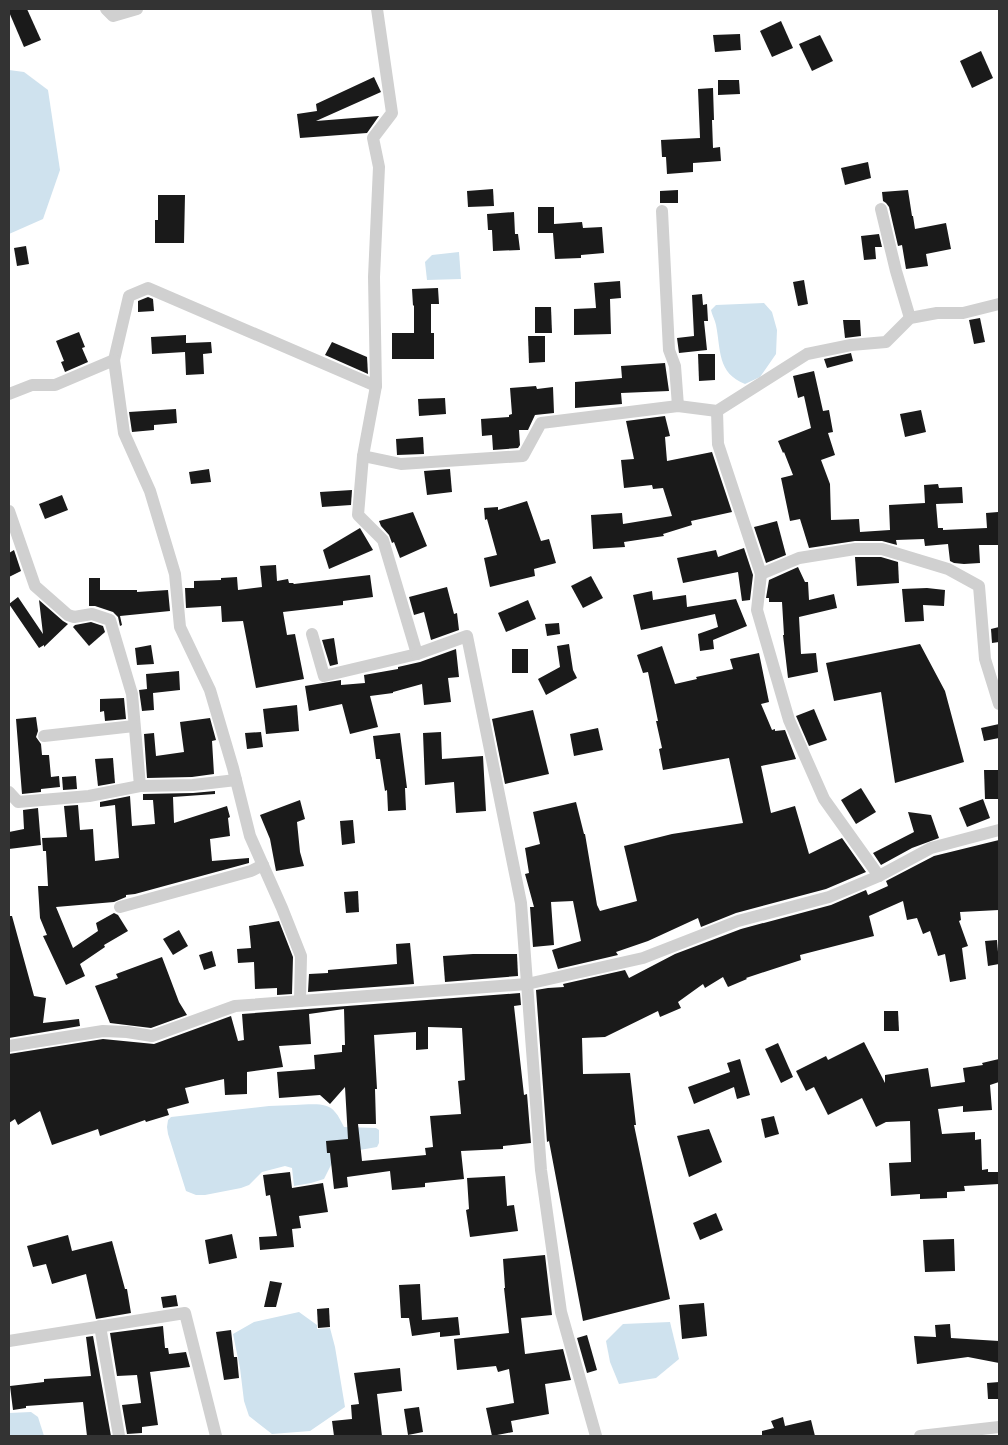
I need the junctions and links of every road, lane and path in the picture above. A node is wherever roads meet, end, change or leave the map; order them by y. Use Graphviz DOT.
graph roads {
  1 [pos="106,9"];
  2 [pos="137,9"];
  3 [pos="377,9"];
  4 [pos="881,209"];
  5 [pos="662,211"];
  6 [pos="999,304"];
  7 [pos="910,318"];
  8 [pos="114,360"];
  9 [pos="376,386"];
  10 [pos="9,394"];
  11 [pos="678,406"];
  12 [pos="717,411"];
  13 [pos="363,456"];
  14 [pos="9,511"];
  15 [pos="761,574"];
  16 [pos="312,634"];
  17 [pos="417,654"];
  18 [pos="999,704"];
  19 [pos="134,726"];
  20 [pos="44,736"];
  21 [pos="236,780"];
  22 [pos="140,786"];
  23 [pos="9,792"];
  24 [pos="999,830"];
  25 [pos="263,865"];
  26 [pos="879,876"];
  27 [pos="120,907"];
  28 [pos="527,984"];
  29 [pos="300,1001"];
  30 [pos="9,1046"];
  31 [pos="100,1326"];
  32 [pos="9,1341"];
  33 [pos="999,1427"];
  34 [pos="956,1434"];
  35 [pos="119,1436"];
  36 [pos="216,1436"];
  37 [pos="596,1436"];
  38 [pos="920,1436"];
  1 -- 2 [label="street"];
  3 -- 9 [label="street"];
  4 -- 7 [label="street"];
  5 -- 11 [label="street"];
  6 -- 7 [label="street"];
  7 -- 12 [label="street"];
  8 -- 9 [label="street"];
  8 -- 10 [label="street"];
  8 -- 21 [label="street"];
  9 -- 13 [label="street"];
  11 -- 12 [label="street"];
  11 -- 13 [label="street"];
  12 -- 15 [label="street"];
  13 -- 17 [label="street"];
  14 -- 19 [label="street"];
  15 -- 18 [label="street"];
  15 -- 26 [label="street"];
  16 -- 17 [label="street"];
  17 -- 28 [label="street"];
  19 -- 20 [label="street"];
  19 -- 22 [label="street"];
  21 -- 22 [label="street"];
  21 -- 25 [label="street"];
  22 -- 23 [label="street"];
  24 -- 26 [label="street"];
  25 -- 27 [label="street"];
  25 -- 29 [label="street"];
  26 -- 28 [label="street"];
  28 -- 29 [label="street"];
  28 -- 37 [label="street"];
  29 -- 30 [label="street"];
  31 -- 32 [label="street"];
  31 -- 35 [label="street"];
  31 -- 36 [label="street"];
  33 -- 34 [label="street"];
  34 -- 38 [label="street"];
}
